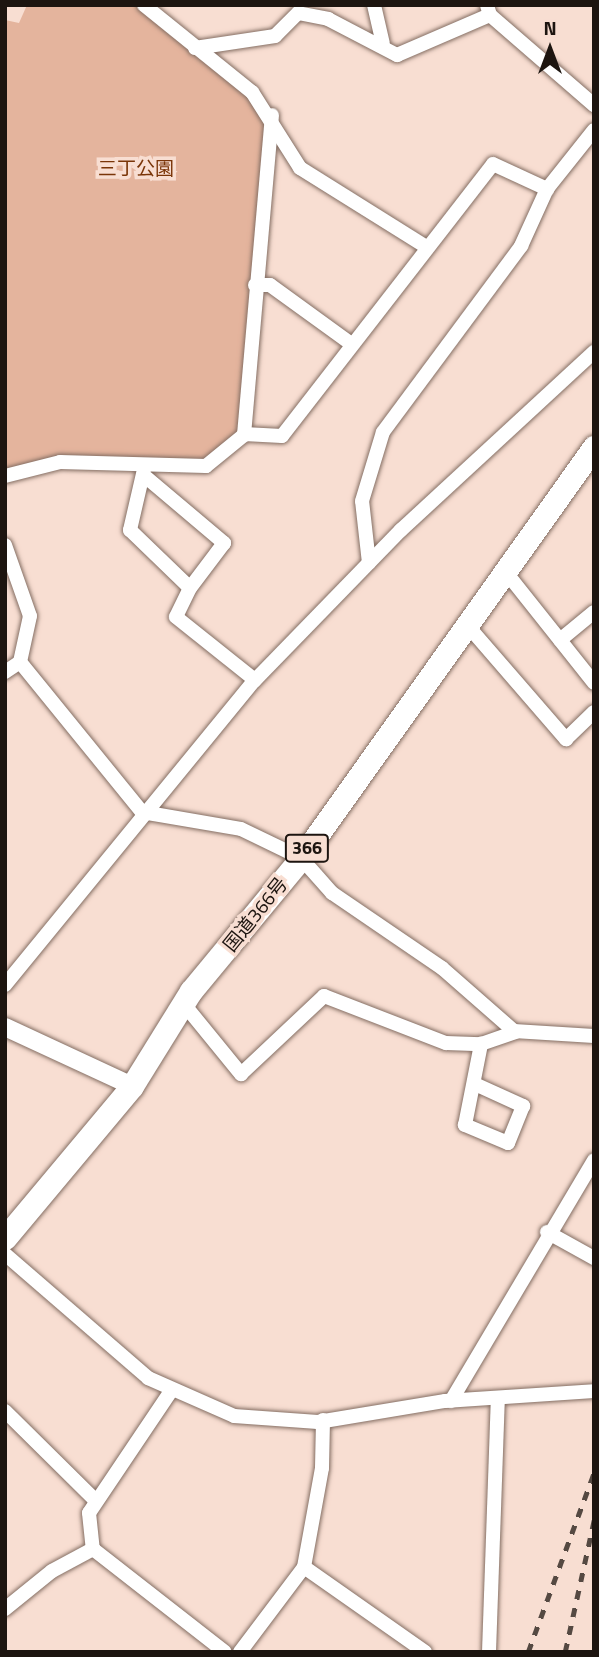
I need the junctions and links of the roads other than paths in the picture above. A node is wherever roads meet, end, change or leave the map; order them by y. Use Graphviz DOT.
graph roads {
  1 [pos="144,5"];
  2 [pos="374,5"];
  3 [pos="297,9"];
  4 [pos="489,10"];
  5 [pos="383,43"];
  6 [pos="195,48"];
  7 [pos="594,105"];
  8 [pos="272,115"];
  9 [pos="594,130"];
  10 [pos="547,189"];
  11 [pos="425,246"];
  12 [pos="255,285"];
  13 [pos="350,342"];
  14 [pos="594,352"];
  15 [pos="244,434"];
  16 [pos="594,447"];
  17 [pos="146,471"];
  18 [pos="5,476"];
  19 [pos="5,545"];
  20 [pos="369,563"];
  21 [pos="505,571"];
  22 [pos="190,588"];
  23 [pos="594,612"];
  24 [pos="468,626"];
  25 [pos="560,640"];
  26 [pos="20,662"];
  27 [pos="5,673"];
  28 [pos="255,680"];
  29 [pos="594,683"];
  30 [pos="594,712"];
  31 [pos="142,812"];
  32 [pos="300,858"];
  33 [pos="5,985"];
  34 [pos="183,1003"];
  35 [pos="5,1027"];
  36 [pos="516,1032"];
  37 [pos="594,1036"];
  38 [pos="481,1044"];
  39 [pos="477,1085"];
  40 [pos="132,1086"];
  41 [pos="592,1167"];
  42 [pos="547,1233"];
  43 [pos="5,1238"];
  44 [pos="5,1254"];
  45 [pos="594,1258"];
  46 [pos="172,1391"];
  47 [pos="594,1391"];
  48 [pos="498,1399"];
  49 [pos="451,1401"];
  50 [pos="5,1411"];
  51 [pos="323,1420"];
  52 [pos="95,1500"];
  53 [pos="93,1549"];
  54 [pos="304,1567"];
  55 [pos="5,1609"];
  56 [pos="225,1652"];
  57 [pos="240,1652"];
  58 [pos="425,1652"];
  59 [pos="489,1652"];
  1 -- 6 [label="street"];
  2 -- 5 [label="street"];
  3 -- 5 [label="street"];
  3 -- 6 [label="street"];
  4 -- 5 [label="street"];
  4 -- 7 [label="street"];
  6 -- 8 [label="street"];
  8 -- 11 [label="street"];
  8 -- 12 [label="street"];
  9 -- 10 [label="street"];
  10 -- 11 [label="street"];
  10 -- 20 [label="street"];
  11 -- 13 [label="street"];
  12 -- 13 [label="street"];
  12 -- 15 [label="street"];
  13 -- 15 [label="street"];
  14 -- 20 [label="street"];
  15 -- 17 [label="street"];
  16 -- 21 [label="highway, 国道366号 / 366"];
  17 -- 18 [label="street"];
  17 -- 22 [label="street"];
  17 -- 22 [label="street"];
  19 -- 26 [label="street"];
  20 -- 28 [label="street"];
  21 -- 24 [label="highway, 国道366号 / 366"];
  21 -- 25 [label="street"];
  22 -- 28 [label="street"];
  23 -- 25 [label="street"];
  24 -- 30 [label="street"];
  24 -- 32 [label="highway, 国道366号 / 366"];
  25 -- 29 [label="street"];
  26 -- 27 [label="street"];
  26 -- 31 [label="street"];
  28 -- 31 [label="street"];
  31 -- 32 [label="street"];
  31 -- 33 [label="street"];
  32 -- 34 [label="highway, 国道366号 / 366"];
  32 -- 36 [label="street"];
  34 -- 38 [label="street"];
  34 -- 40 [label="highway, 国道366号 / 366"];
  35 -- 40 [label="street"];
  36 -- 37 [label="street"];
  36 -- 38 [label="street"];
  38 -- 39 [label="street"];
  39 -- 39 [label="street"];
  40 -- 43 [label="highway, 国道366号 / 366"];
  41 -- 42 [label="street"];
  42 -- 45 [label="street"];
  42 -- 49 [label="street"];
  44 -- 46 [label="street"];
  46 -- 51 [label="street"];
  46 -- 52 [label="street"];
  47 -- 48 [label="street"];
  48 -- 49 [label="street"];
  48 -- 59 [label="street"];
  49 -- 51 [label="street"];
  50 -- 52 [label="street"];
  51 -- 54 [label="street"];
  52 -- 53 [label="street"];
  53 -- 55 [label="street"];
  53 -- 56 [label="street"];
  54 -- 57 [label="street"];
  54 -- 58 [label="street"];
}
